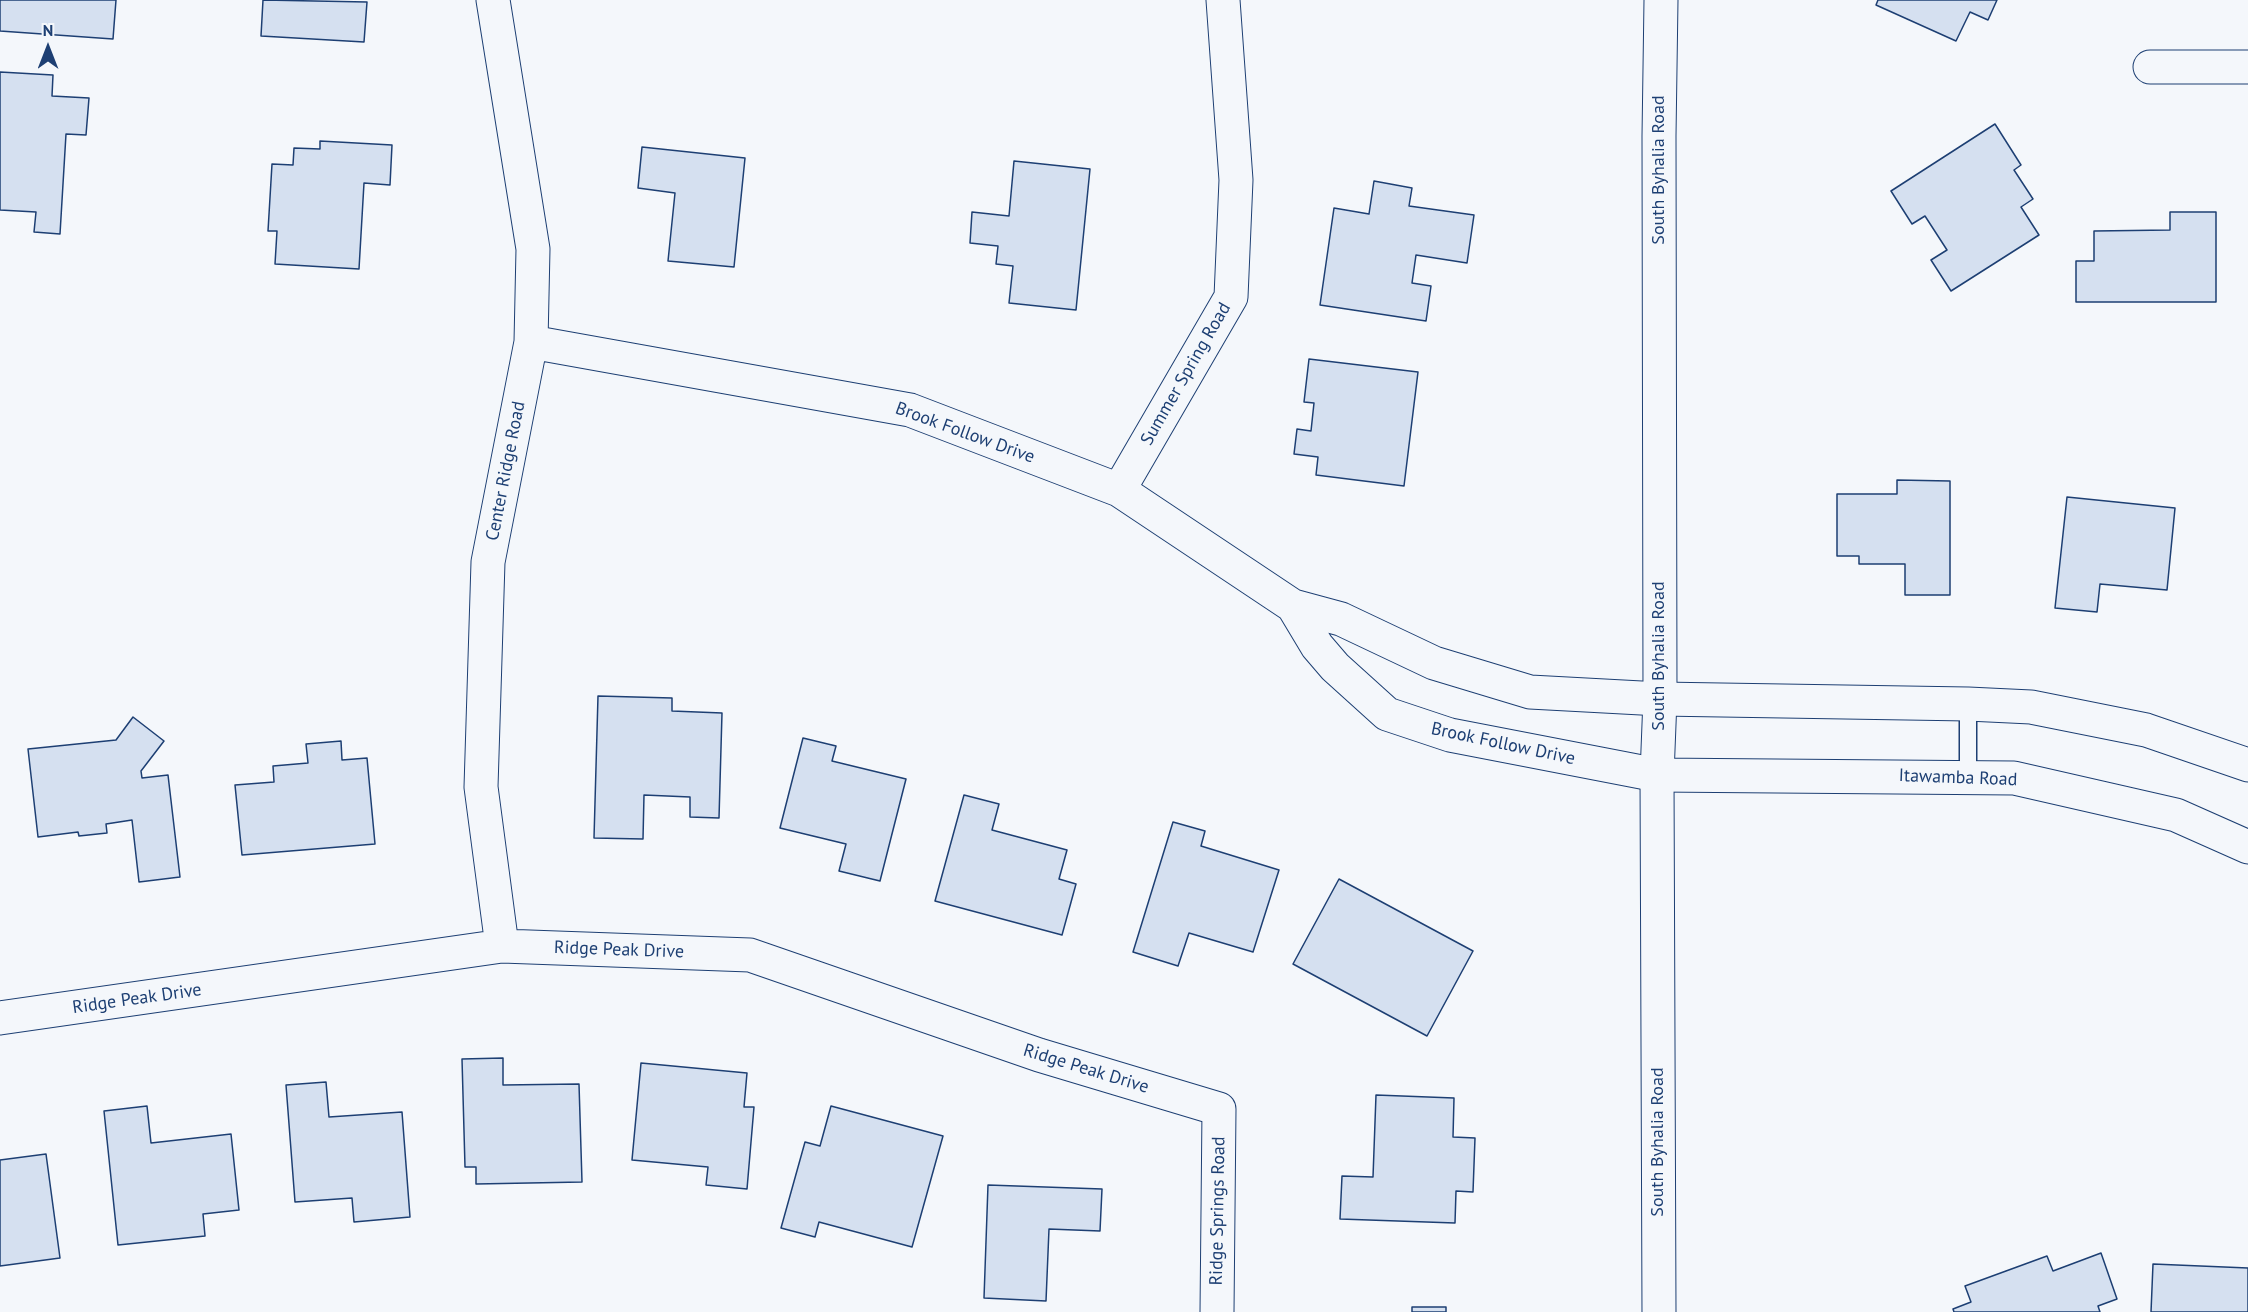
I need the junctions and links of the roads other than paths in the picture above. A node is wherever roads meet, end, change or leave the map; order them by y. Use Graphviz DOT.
graph roads {
  1 [pos="493,0"];
  2 [pos="1223,0"];
  3 [pos="1661,0"];
  4 [pos="2150,67"];
  5 [pos="2248,67"];
  6 [pos="531,342"];
  7 [pos="1119,490"];
  8 [pos="1293,606"];
  9 [pos="1660,699"];
  10 [pos="1968,704"];
  11 [pos="2248,765"];
  12 [pos="1657,775"];
  13 [pos="1968,777"];
  14 [pos="2248,847"];
  15 [pos="502,946"];
  16 [pos="0,1018"];
  17 [pos="1219,1109"];
  18 [pos="1217,1312"];
  19 [pos="1659,1312"];
  1 -- 6 [label="street, Center Ridge Road"];
  2 -- 7 [label="street, Summer Spring Road"];
  3 -- 9 [label="street, South Byhalia Road"];
  4 -- 5 [label="street"];
  6 -- 7 [label="street, Brook Follow Drive"];
  6 -- 15 [label="street, Center Ridge Road"];
  7 -- 8 [label="street, Brook Follow Drive"];
  8 -- 9 [label="street, Brook Follow Drive"];
  8 -- 12 [label="street, Brook Follow Drive"];
  9 -- 10 [label="street"];
  9 -- 12 [label="street, South Byhalia Road"];
  10 -- 11 [label="street"];
  10 -- 13 [label="lane"];
  12 -- 13 [label="street, Itawamba Road"];
  12 -- 19 [label="street, South Byhalia Road"];
  13 -- 14 [label="street, Itawamba Road"];
  15 -- 16 [label="street, Ridge Peak Drive"];
  15 -- 17 [label="street, Ridge Peak Drive"];
  17 -- 18 [label="street, Ridge Springs Road"];
}
